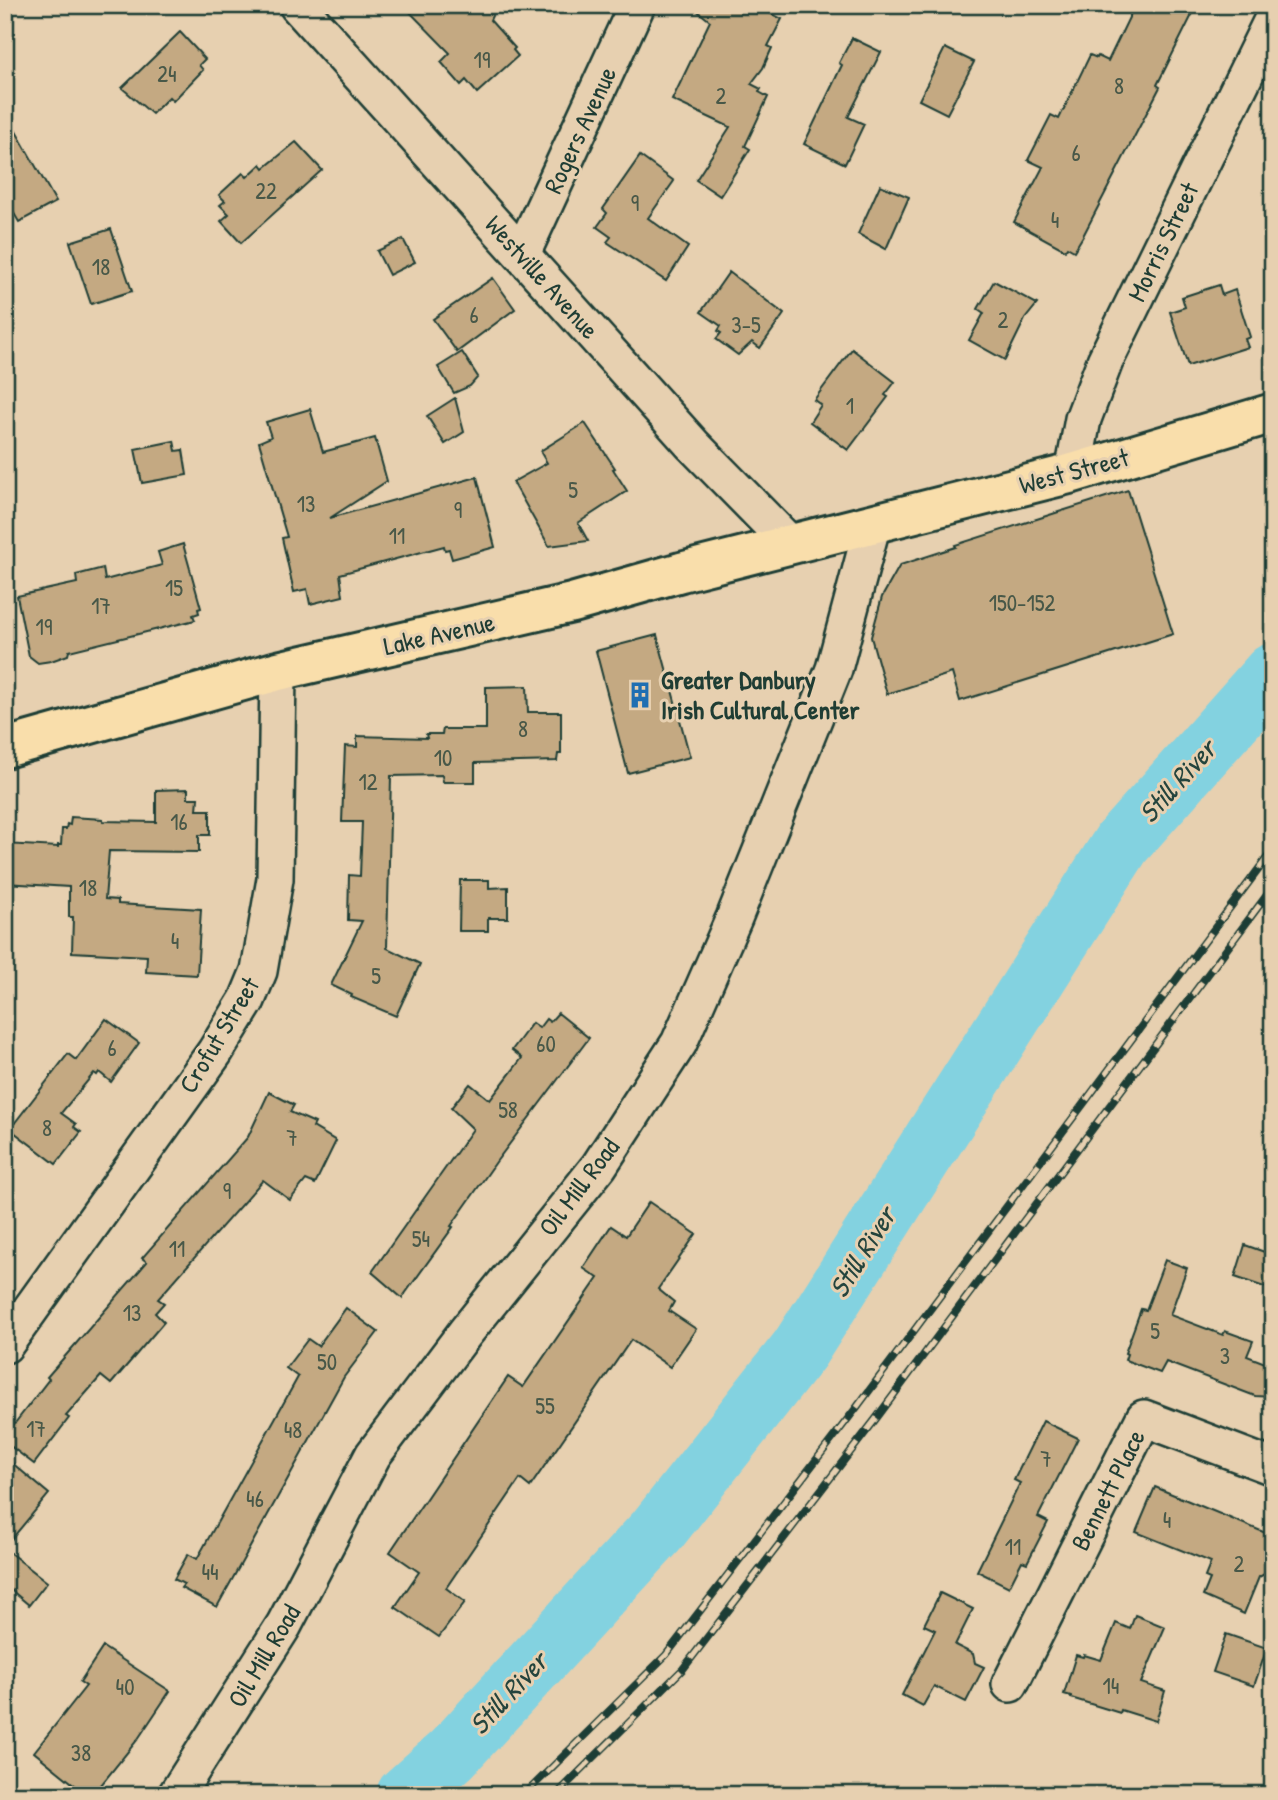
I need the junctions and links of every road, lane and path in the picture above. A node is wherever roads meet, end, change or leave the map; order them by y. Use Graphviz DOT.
graph roads {
  1 [pos="297,5"];
  2 [pos="638,5"];
  3 [pos="1273,18"];
  4 [pos="522,254"];
  5 [pos="1273,413"];
  6 [pos="1073,473"];
  7 [pos="873,523"];
  8 [pos="791,545"];
  9 [pos="278,671"];
  10 [pos="5,748"];
  11 [pos="5,1345"];
  12 [pos="1273,1466"];
  13 [pos="1010,1684"];
  14 [pos="176,1795"];
  1 -- 4 [label="street, Westville Avenue"];
  2 -- 4 [label="street, Rogers Avenue"];
  3 -- 6 [label="street, Morris Street"];
  4 -- 8 [label="street, Westville Avenue"];
  5 -- 6 [label="main road, West Street"];
  6 -- 7 [label="main road, West Street"];
  7 -- 8 [label="main road, Lake Avenue"];
  7 -- 14 [label="street, Oil Mill Road"];
  8 -- 9 [label="main road, Lake Avenue"];
  9 -- 10 [label="main road, Lake Avenue"];
  9 -- 11 [label="street, Crofut Street"];
  12 -- 13 [label="street, Bennett Place"];
}
